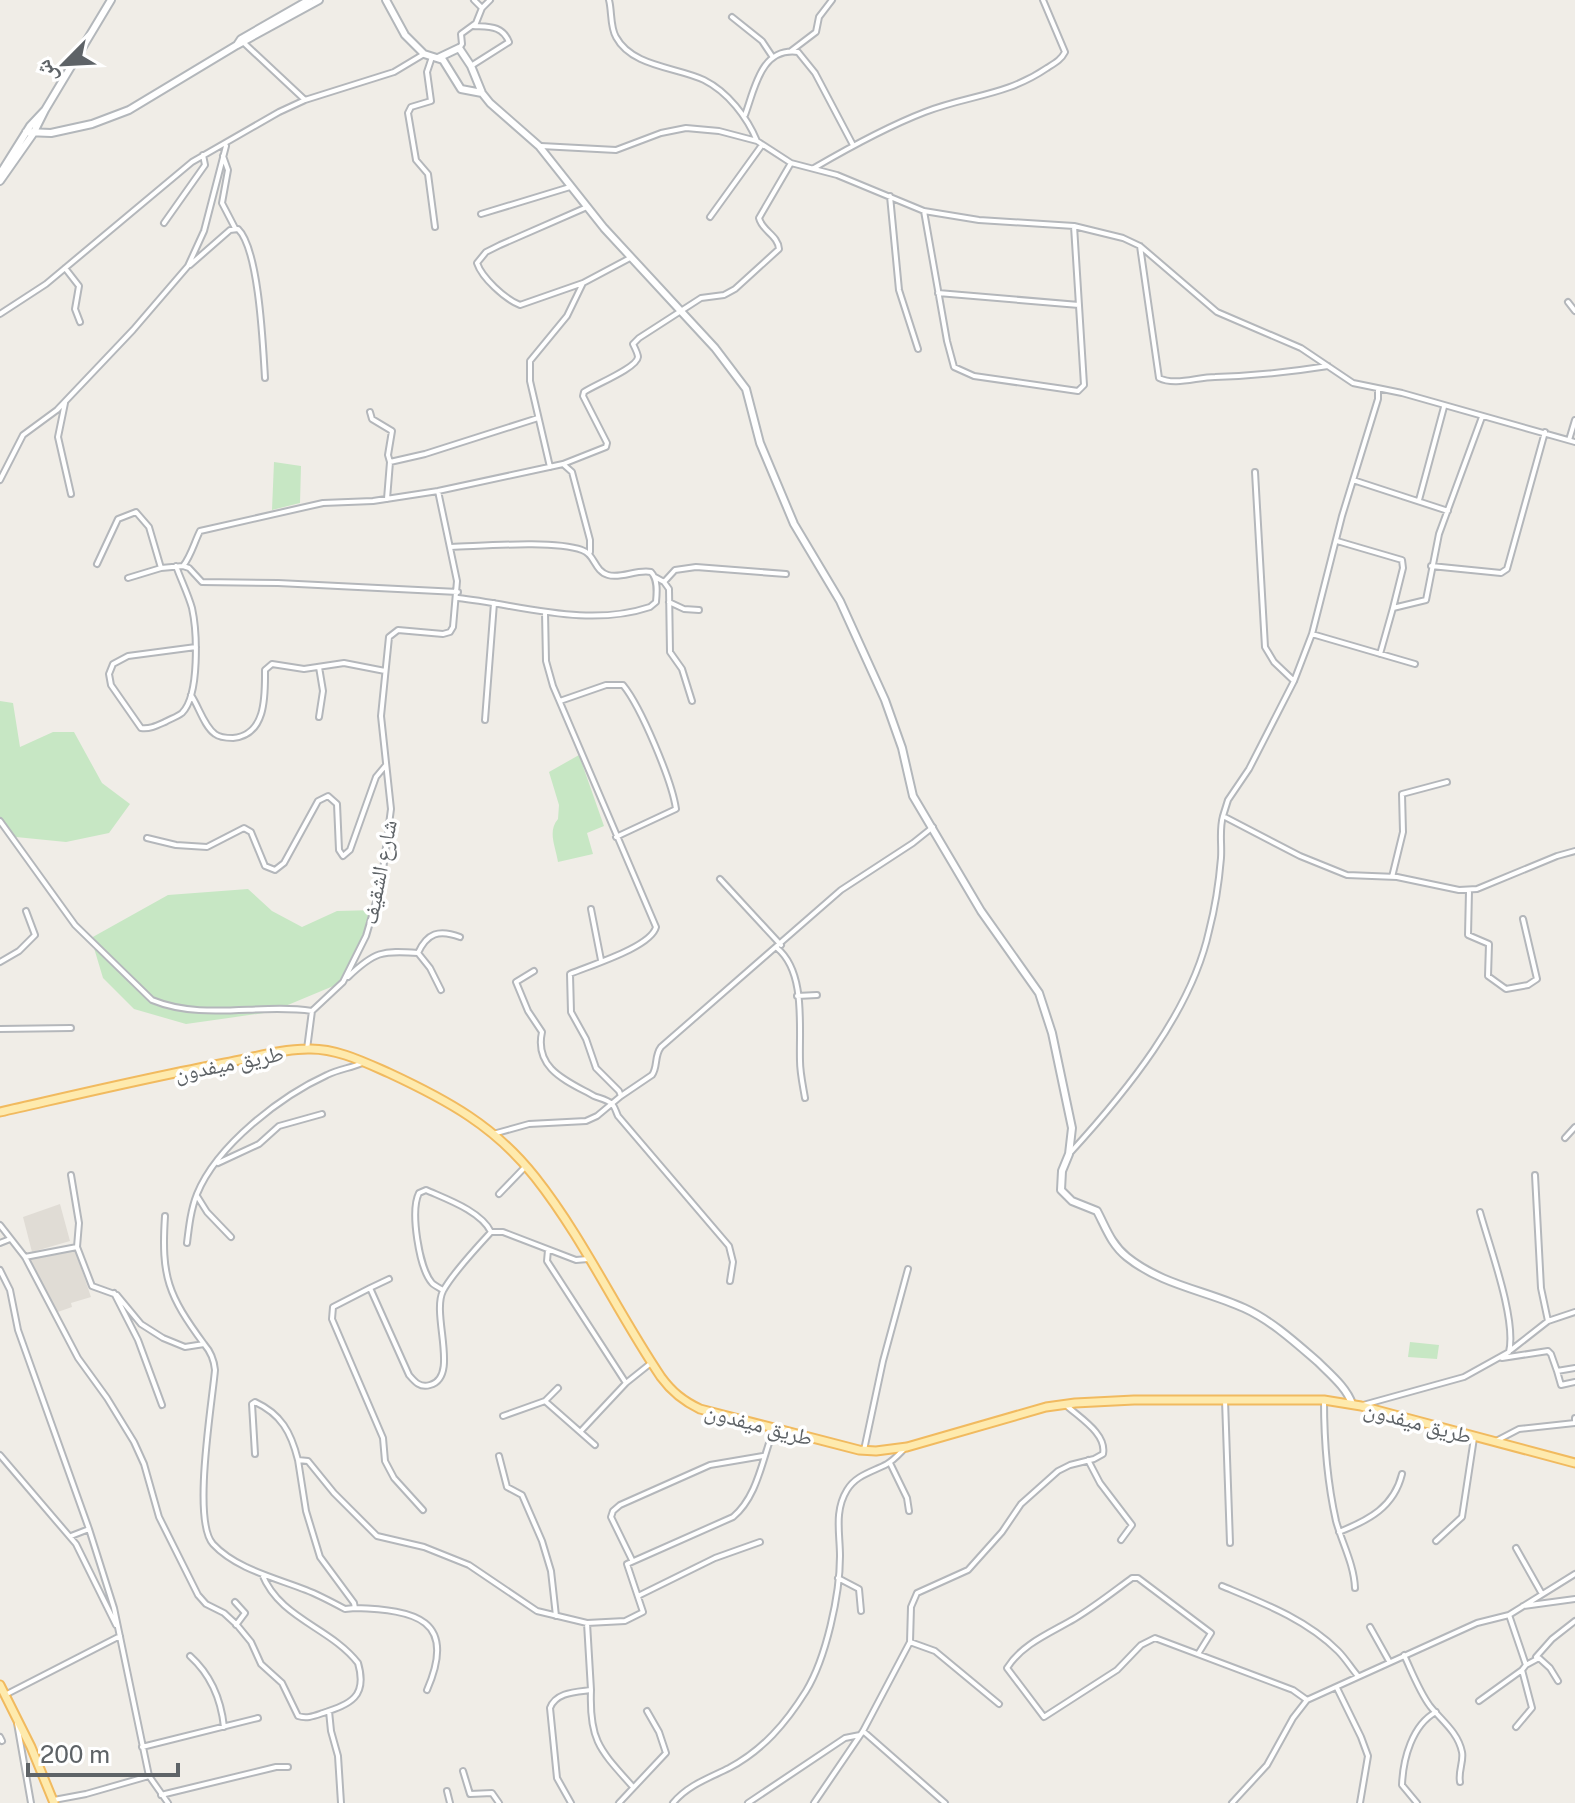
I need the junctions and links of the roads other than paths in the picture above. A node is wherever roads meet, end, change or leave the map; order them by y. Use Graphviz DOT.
graph roads {
  1 [pos="111,0"];
  2 [pos="309,0"];
  3 [pos="319,0"];
  4 [pos="386,0"];
  5 [pos="474,0"];
  6 [pos="490,0"];
  7 [pos="609,0"];
  8 [pos="832,0"];
  9 [pos="1043,0"];
  10 [pos="296,7"];
  11 [pos="482,8"];
  12 [pos="732,17"];
  13 [pos="473,26"];
  14 [pos="241,43"];
  15 [pos="459,48"];
  16 [pos="791,51"];
  17 [pos="424,54"];
  18 [pos="772,56"];
  19 [pos="435,58"];
  20 [pos="471,66"];
  21 [pos="482,93"];
  22 [pos="305,100"];
  23 [pos="744,116"];
  24 [pos="30,133"];
  25 [pos="757,141"];
  26 [pos="227,144"];
  27 [pos="762,145"];
  28 [pos="853,145"];
  29 [pos="539,146"];
  30 [pos="222,154"];
  31 [pos="203,155"];
  32 [pos="8,160"];
  33 [pos="791,163"];
  34 [pos="812,170"];
  35 [pos="0,174"];
  36 [pos="0,181"];
  37 [pos="570,187"];
  38 [pos="890,196"];
  39 [pos="587,207"];
  40 [pos="924,211"];
  41 [pos="481,214"];
  42 [pos="710,217"];
  43 [pos="164,223"];
  44 [pos="1074,226"];
  45 [pos="435,227"];
  46 [pos="235,228"];
  47 [pos="1140,246"];
  48 [pos="631,258"];
  49 [pos="188,266"];
  50 [pos="65,268"];
  51 [pos="583,283"];
  52 [pos="938,293"];
  53 [pos="1568,302"];
  54 [pos="1079,305"];
  55 [pos="682,310"];
  56 [pos="1575,311"];
  57 [pos="0,314"];
  58 [pos="80,322"];
  59 [pos="918,349"];
  60 [pos="1328,366"];
  61 [pos="265,378"];
  62 [pos="1378,389"];
  63 [pos="66,401"];
  64 [pos="1444,407"];
  65 [pos="370,412"];
  66 [pos="1482,417"];
  67 [pos="538,418"];
  68 [pos="1575,420"];
  69 [pos="1545,432"];
  70 [pos="1572,441"];
  71 [pos="390,462"];
  72 [pos="563,464"];
  73 [pos="550,467"];
  74 [pos="1255,472"];
  75 [pos="0,480"];
  76 [pos="1353,480"];
  77 [pos="438,491"];
  78 [pos="71,494"];
  79 [pos="387,499"];
  80 [pos="1419,500"];
  81 [pos="1448,511"];
  82 [pos="1337,541"];
  83 [pos="451,547"];
  84 [pos="590,553"];
  85 [pos="97,564"];
  86 [pos="176,566"];
  87 [pos="183,566"];
  88 [pos="1431,566"];
  89 [pos="161,568"];
  90 [pos="786,574"];
  91 [pos="655,577"];
  92 [pos="128,578"];
  93 [pos="664,582"];
  94 [pos="458,595"];
  95 [pos="669,602"];
  96 [pos="494,603"];
  97 [pos="1393,608"];
  98 [pos="699,610"];
  99 [pos="545,612"];
  100 [pos="1312,634"];
  101 [pos="196,647"];
  102 [pos="1380,654"];
  103 [pos="1415,664"];
  104 [pos="319,667"];
  105 [pos="385,671"];
  106 [pos="1294,681"];
  107 [pos="191,695"];
  108 [pos="560,701"];
  109 [pos="692,701"];
  110 [pos="319,717"];
  111 [pos="485,720"];
  112 [pos="386,765"];
  113 [pos="1447,782"];
  114 [pos="1223,816"];
  115 [pos="0,821"];
  116 [pos="933,827"];
  117 [pos="616,837"];
  118 [pos="147,838"];
  119 [pos="1575,851"];
  120 [pos="1392,877"];
  121 [pos="720,879"];
  122 [pos="1469,891"];
  123 [pos="591,909"];
  124 [pos="26,911"];
  125 [pos="1523,919"];
  126 [pos="460,937"];
  127 [pos="779,946"];
  128 [pos="418,953"];
  129 [pos="601,960"];
  130 [pos="0,962"];
  131 [pos="534,971"];
  132 [pos="343,982"];
  133 [pos="441,990"];
  134 [pos="817,995"];
  135 [pos="797,996"];
  136 [pos="312,1011"];
  137 [pos="71,1028"];
  138 [pos="0,1029"];
  139 [pos="307,1049"];
  140 [pos="364,1062"];
  141 [pos="621,1096"];
  142 [pos="805,1098"];
  143 [pos="612,1104"];
  144 [pos="0,1112"];
  145 [pos="322,1114"];
  146 [pos="1575,1127"];
  147 [pos="493,1134"];
  148 [pos="1565,1138"];
  149 [pos="1069,1154"];
  150 [pos="216,1164"];
  151 [pos="526,1166"];
  152 [pos="71,1175"];
  153 [pos="1535,1175"];
  154 [pos="499,1194"];
  155 [pos="197,1195"];
  156 [pos="1480,1212"];
  157 [pos="165,1216"];
  158 [pos="0,1225"];
  159 [pos="491,1232"];
  160 [pos="231,1237"];
  161 [pos="10,1239"];
  162 [pos="0,1243"];
  163 [pos="187,1243"];
  164 [pos="77,1247"];
  165 [pos="548,1250"];
  166 [pos="25,1257"];
  167 [pos="590,1258"];
  168 [pos="908,1269"];
  169 [pos="0,1270"];
  170 [pos="389,1279"];
  171 [pos="730,1281"];
  172 [pos="370,1288"];
  173 [pos="444,1290"];
  174 [pos="114,1293"];
  175 [pos="1575,1312"];
  176 [pos="1548,1321"];
  177 [pos="204,1344"];
  178 [pos="1509,1352"];
  179 [pos="1499,1358"];
  180 [pos="651,1363"];
  181 [pos="1575,1368"];
  182 [pos="1557,1371"];
  183 [pos="1575,1382"];
  184 [pos="626,1383"];
  185 [pos="558,1388"];
  186 [pos="1225,1400"];
  187 [pos="1324,1400"];
  188 [pos="545,1401"];
  189 [pos="1065,1404"];
  190 [pos="162,1405"];
  191 [pos="1356,1405"];
  192 [pos="503,1416"];
  193 [pos="1575,1418"];
  194 [pos="775,1427"];
  195 [pos="581,1431"];
  196 [pos="1474,1438"];
  197 [pos="1494,1442"];
  198 [pos="595,1445"];
  199 [pos="907,1447"];
  200 [pos="864,1451"];
  201 [pos="255,1454"];
  202 [pos="0,1455"];
  203 [pos="499,1456"];
  204 [pos="763,1456"];
  205 [pos="298,1460"];
  206 [pos="1088,1460"];
  207 [pos="890,1463"];
  208 [pos="1575,1463"];
  209 [pos="1402,1474"];
  210 [pos="423,1510"];
  211 [pos="909,1511"];
  212 [pos="89,1529"];
  213 [pos="1339,1532"];
  214 [pos="71,1536"];
  215 [pos="1121,1540"];
  216 [pos="1436,1541"];
  217 [pos="760,1542"];
  218 [pos="1230,1543"];
  219 [pos="1516,1548"];
  220 [pos="632,1560"];
  221 [pos="262,1573"];
  222 [pos="1575,1574"];
  223 [pos="838,1578"];
  224 [pos="1222,1586"];
  225 [pos="1355,1588"];
  226 [pos="1542,1594"];
  227 [pos="638,1596"];
  228 [pos="1575,1599"];
  229 [pos="235,1602"];
  230 [pos="1521,1606"];
  231 [pos="355,1608"];
  232 [pos="861,1611"];
  233 [pos="1509,1615"];
  234 [pos="556,1617"];
  235 [pos="1575,1621"];
  236 [pos="587,1623"];
  237 [pos="236,1625"];
  238 [pos="1370,1627"];
  239 [pos="120,1633"];
  240 [pos="910,1642"];
  241 [pos="1198,1654"];
  242 [pos="1404,1655"];
  243 [pos="190,1656"];
  244 [pos="1536,1657"];
  245 [pos="1389,1661"];
  246 [pos="1524,1668"];
  247 [pos="1358,1676"];
  248 [pos="1558,1681"];
  249 [pos="1337,1688"];
  250 [pos="427,1690"];
  251 [pos="591,1690"];
  252 [pos="2,1691"];
  253 [pos="1307,1700"];
  254 [pos="1479,1701"];
  255 [pos="999,1704"];
  256 [pos="329,1711"];
  257 [pos="647,1711"];
  258 [pos="1436,1712"];
  259 [pos="16,1716"];
  260 [pos="258,1718"];
  261 [pos="224,1727"];
  262 [pos="1516,1727"];
  263 [pos="862,1733"];
  264 [pos="142,1747"];
  265 [pos="288,1767"];
  266 [pos="463,1771"];
  267 [pos="149,1776"];
  268 [pos="1460,1782"];
  269 [pos="633,1787"];
  270 [pos="447,1791"];
  271 [pos="86,1794"];
  272 [pos="161,1795"];
  273 [pos="54,1802"];
  274 [pos="31,1803"];
  275 [pos="88,1803"];
  276 [pos="168,1803"];
  277 [pos="341,1803"];
  278 [pos="450,1803"];
  279 [pos="499,1803"];
  280 [pos="571,1803"];
  281 [pos="619,1803"];
  282 [pos="673,1803"];
  283 [pos="748,1803"];
  284 [pos="814,1803"];
  285 [pos="945,1803"];
  286 [pos="1232,1803"];
  287 [pos="1360,1803"];
  288 [pos="1417,1803"];
  1 -- 24 [label="street"];
  2 -- 10 [label="street"];
  3 -- 10 [label="street"];
  4 -- 17 [label="street"];
  5 -- 11 [label="street"];
  6 -- 11 [label="street"];
  7 -- 23 [label="street"];
  8 -- 16 [label="street"];
  9 -- 28 [label="street"];
  10 -- 14 [label="street"];
  11 -- 13 [label="street"];
  12 -- 18 [label="street"];
  13 -- 15 [label="street"];
  13 -- 20 [label="street"];
  14 -- 22 [label="street"];
  14 -- 24 [label="street"];
  15 -- 19 [label="street"];
  15 -- 20 [label="street"];
  16 -- 18 [label="street"];
  16 -- 28 [label="street"];
  17 -- 19 [label="street"];
  17 -- 22 [label="street"];
  18 -- 23 [label="street"];
  19 -- 21 [label="street"];
  19 -- 45 [label="street"];
  20 -- 21 [label="street"];
  21 -- 29 [label="street"];
  22 -- 26 [label="street"];
  23 -- 25 [label="street"];
  24 -- 32 [label="street"];
  25 -- 27 [label="street"];
  25 -- 29 [label="street"];
  26 -- 30 [label="street"];
  26 -- 31 [label="street"];
  27 -- 33 [label="street"];
  27 -- 42 [label="street"];
  28 -- 34 [label="street"];
  29 -- 37 [label="street"];
  30 -- 46 [label="street"];
  30 -- 49 [label="street"];
  31 -- 43 [label="street"];
  31 -- 50 [label="street"];
  32 -- 35 [label="street"];
  32 -- 36 [label="street"];
  33 -- 34 [label="street"];
  33 -- 55 [label="street"];
  34 -- 38 [label="street"];
  37 -- 39 [label="street"];
  37 -- 41 [label="street"];
  38 -- 40 [label="street"];
  38 -- 59 [label="street"];
  39 -- 48 [label="street"];
  39 -- 51 [label="street"];
  40 -- 44 [label="street"];
  40 -- 52 [label="street"];
  44 -- 47 [label="street"];
  44 -- 54 [label="street"];
  46 -- 49 [label="street"];
  46 -- 61 [label="street"];
  47 -- 60 [label="street"];
  47 -- 60 [label="street"];
  48 -- 51 [label="street"];
  48 -- 55 [label="street"];
  49 -- 63 [label="street"];
  50 -- 57 [label="street"];
  50 -- 58 [label="street"];
  51 -- 67 [label="street"];
  52 -- 54 [label="street"];
  52 -- 54 [label="street"];
  53 -- 56 [label="street"];
  55 -- 72 [label="street"];
  55 -- 116 [label="street"];
  60 -- 62 [label="street"];
  62 -- 64 [label="street"];
  62 -- 76 [label="street"];
  63 -- 75 [label="street"];
  63 -- 78 [label="street"];
  64 -- 66 [label="street"];
  64 -- 80 [label="street"];
  65 -- 71 [label="street"];
  66 -- 69 [label="street"];
  66 -- 81 [label="street"];
  67 -- 71 [label="street"];
  67 -- 73 [label="street"];
  68 -- 70 [label="street"];
  69 -- 70 [label="street"];
  69 -- 88 [label="street"];
  71 -- 79 [label="street"];
  72 -- 73 [label="street"];
  72 -- 84 [label="street"];
  73 -- 77 [label="street"];
  74 -- 106 [label="street"];
  76 -- 80 [label="street"];
  76 -- 82 [label="street"];
  77 -- 79 [label="street"];
  77 -- 83 [label="street"];
  79 -- 87 [label="street"];
  80 -- 81 [label="street"];
  81 -- 88 [label="street"];
  82 -- 97 [label="street"];
  82 -- 100 [label="street"];
  83 -- 84 [label="street"];
  83 -- 94 [label="street"];
  84 -- 91 [label="street"];
  85 -- 89 [label="street"];
  86 -- 87 [label="street"];
  86 -- 89 [label="street"];
  86 -- 101 [label="street"];
  87 -- 94 [label="street"];
  88 -- 97 [label="street"];
  89 -- 92 [label="street"];
  90 -- 93 [label="street"];
  91 -- 93 [label="street"];
  91 -- 99 [label="street"];
  93 -- 95 [label="street"];
  94 -- 96 [label="street"];
  94 -- 105 [label="street"];
  95 -- 98 [label="street"];
  95 -- 109 [label="street"];
  96 -- 99 [label="street"];
  96 -- 111 [label="street"];
  97 -- 102 [label="street"];
  99 -- 108 [label="street"];
  100 -- 102 [label="street"];
  100 -- 106 [label="street"];
  101 -- 107 [label="street"];
  101 -- 107 [label="street"];
  102 -- 103 [label="street"];
  104 -- 105 [label="street"];
  104 -- 107 [label="street"];
  104 -- 110 [label="street"];
  105 -- 112 [label="street"];
  106 -- 114 [label="street"];
  108 -- 117 [label="street"];
  108 -- 117 [label="street"];
  112 -- 118 [label="street, شارع الشقيف"];
  112 -- 132 [label="street, شارع الشقيف"];
  113 -- 120 [label="street"];
  114 -- 120 [label="street"];
  114 -- 149 [label="street"];
  115 -- 136 [label="street"];
  116 -- 127 [label="street"];
  116 -- 149 [label="street"];
  117 -- 129 [label="street"];
  119 -- 122 [label="street"];
  120 -- 122 [label="street"];
  121 -- 127 [label="street"];
  122 -- 125 [label="street"];
  123 -- 129 [label="street"];
  124 -- 130 [label="street"];
  126 -- 128 [label="street"];
  127 -- 135 [label="street"];
  127 -- 141 [label="street"];
  128 -- 132 [label="street"];
  128 -- 133 [label="street"];
  129 -- 141 [label="street"];
  131 -- 143 [label="street"];
  132 -- 136 [label="street, شارع الشقيف"];
  134 -- 135 [label="street"];
  135 -- 142 [label="street"];
  136 -- 139 [label="street"];
  137 -- 138 [label="street"];
  139 -- 140 [label="main road, طريق ميفدون"];
  139 -- 144 [label="main road, طريق ميفدون"];
  140 -- 147 [label="main road, طريق ميفدون"];
  140 -- 150 [label="street"];
  141 -- 143 [label="street"];
  143 -- 147 [label="street"];
  143 -- 171 [label="street"];
  145 -- 150 [label="street"];
  146 -- 148 [label="street"];
  147 -- 151 [label="main road, طريق ميفدون"];
  149 -- 191 [label="street"];
  150 -- 155 [label="street"];
  151 -- 154 [label="street"];
  151 -- 167 [label="main road, طريق ميفدون"];
  152 -- 164 [label="street"];
  153 -- 176 [label="street"];
  155 -- 160 [label="street"];
  155 -- 163 [label="street"];
  156 -- 178 [label="street"];
  157 -- 177 [label="street"];
  158 -- 161 [label="street"];
  159 -- 165 [label="street"];
  159 -- 173 [label="street"];
  159 -- 173 [label="street"];
  161 -- 162 [label="street"];
  161 -- 166 [label="street"];
  164 -- 166 [label="street"];
  164 -- 174 [label="street"];
  165 -- 167 [label="street"];
  165 -- 184 [label="street"];
  166 -- 237 [label="street"];
  167 -- 180 [label="main road, طريق ميفدون"];
  168 -- 200 [label="street"];
  169 -- 212 [label="street"];
  170 -- 172 [label="street"];
  172 -- 173 [label="street"];
  172 -- 210 [label="street"];
  174 -- 177 [label="street"];
  174 -- 190 [label="street"];
  175 -- 176 [label="street"];
  176 -- 178 [label="street"];
  177 -- 221 [label="street"];
  178 -- 179 [label="street"];
  179 -- 182 [label="street"];
  179 -- 191 [label="street"];
  180 -- 184 [label="street"];
  180 -- 194 [label="main road, طريق ميفدون"];
  181 -- 182 [label="street"];
  182 -- 183 [label="street"];
  184 -- 195 [label="street"];
  185 -- 188 [label="street"];
  186 -- 187 [label="main road, طريق ميفدون"];
  186 -- 189 [label="main road, طريق ميفدون"];
  186 -- 218 [label="street"];
  187 -- 191 [label="main road, طريق ميفدون"];
  187 -- 213 [label="street"];
  188 -- 192 [label="street"];
  188 -- 195 [label="street"];
  189 -- 199 [label="main road, طريق ميفدون"];
  189 -- 206 [label="street"];
  191 -- 196 [label="main road, طريق ميفدون"];
  193 -- 197 [label="street"];
  194 -- 200 [label="main road, طريق ميفدون"];
  194 -- 204 [label="street"];
  195 -- 198 [label="street"];
  196 -- 197 [label="main road, طريق ميفدون"];
  196 -- 216 [label="street"];
  197 -- 208 [label="main road, طريق ميفدون"];
  199 -- 200 [label="main road, طريق ميفدون"];
  199 -- 207 [label="street"];
  201 -- 205 [label="street"];
  202 -- 214 [label="street"];
  203 -- 234 [label="street"];
  204 -- 220 [label="street"];
  204 -- 220 [label="street"];
  205 -- 231 [label="street"];
  205 -- 234 [label="street"];
  206 -- 215 [label="street"];
  206 -- 240 [label="street"];
  207 -- 211 [label="street"];
  207 -- 223 [label="street"];
  209 -- 213 [label="street"];
  212 -- 214 [label="street"];
  212 -- 239 [label="street"];
  213 -- 225 [label="street"];
  214 -- 239 [label="street"];
  217 -- 227 [label="street"];
  219 -- 226 [label="street"];
  220 -- 227 [label="street"];
  221 -- 231 [label="street"];
  221 -- 256 [label="street"];
  222 -- 226 [label="street"];
  223 -- 232 [label="street"];
  223 -- 282 [label="street"];
  224 -- 247 [label="street"];
  226 -- 230 [label="street"];
  227 -- 236 [label="street"];
  228 -- 230 [label="street"];
  229 -- 237 [label="street"];
  230 -- 233 [label="street"];
  231 -- 250 [label="street"];
  233 -- 242 [label="street"];
  233 -- 246 [label="street"];
  234 -- 236 [label="street"];
  235 -- 244 [label="street"];
  236 -- 251 [label="street"];
  237 -- 256 [label="street"];
  238 -- 245 [label="street"];
  239 -- 252 [label="street"];
  239 -- 264 [label="street"];
  240 -- 255 [label="street"];
  240 -- 263 [label="street"];
  241 -- 241 [label="street"];
  241 -- 253 [label="street"];
  242 -- 245 [label="street"];
  242 -- 258 [label="street"];
  243 -- 261 [label="street"];
  244 -- 246 [label="street"];
  244 -- 248 [label="street"];
  245 -- 247 [label="street"];
  246 -- 254 [label="street"];
  246 -- 262 [label="street"];
  247 -- 249 [label="street"];
  249 -- 253 [label="street"];
  249 -- 287 [label="street"];
  251 -- 269 [label="street"];
  251 -- 280 [label="street"];
  252 -- 259 [label="main road"];
  253 -- 286 [label="street"];
  256 -- 277 [label="street"];
  257 -- 269 [label="street"];
  258 -- 268 [label="street"];
  258 -- 288 [label="street"];
  259 -- 273 [label="main road"];
  259 -- 274 [label="street"];
  260 -- 261 [label="street"];
  261 -- 264 [label="street"];
  263 -- 283 [label="street"];
  263 -- 284 [label="street"];
  263 -- 285 [label="street"];
  264 -- 267 [label="street"];
  265 -- 272 [label="street"];
  266 -- 279 [label="street"];
  267 -- 271 [label="street"];
  267 -- 272 [label="street"];
  269 -- 281 [label="street"];
  270 -- 278 [label="street"];
  271 -- 273 [label="street"];
  271 -- 275 [label="street"];
  272 -- 276 [label="street"];
}
